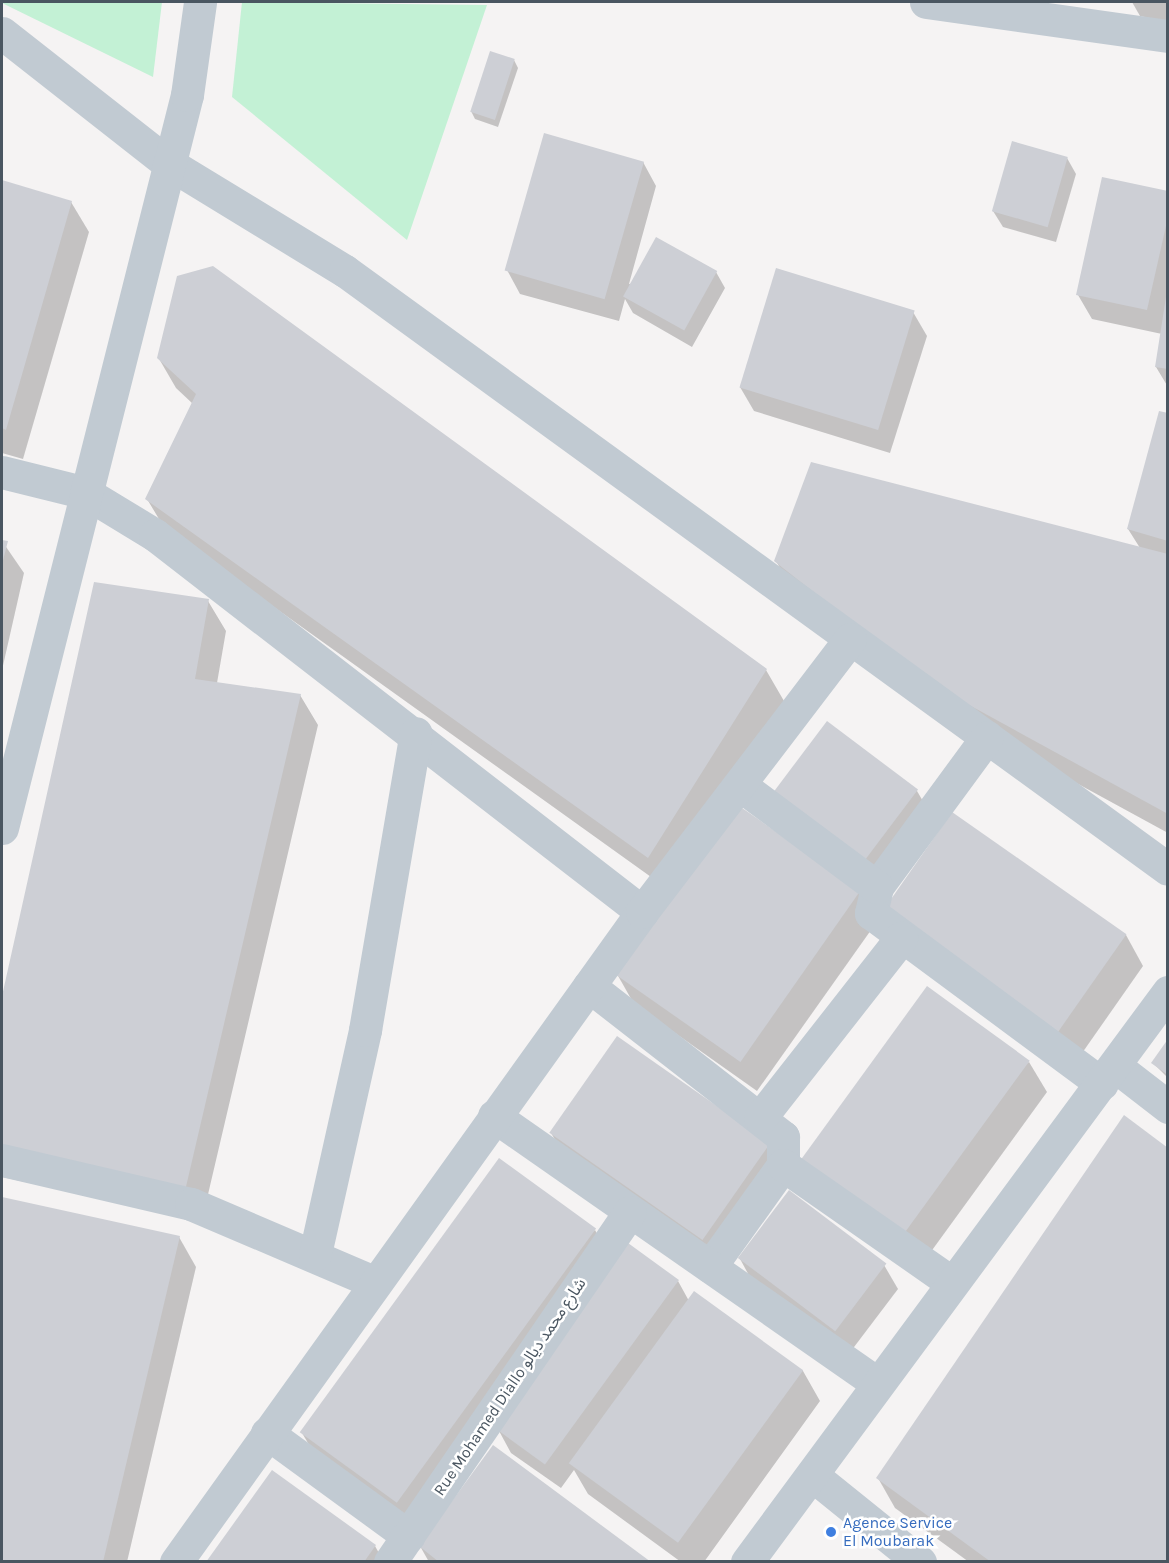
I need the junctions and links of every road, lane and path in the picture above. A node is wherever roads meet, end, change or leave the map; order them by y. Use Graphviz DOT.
graph roads {
  1 [pos="200,2"];
  2 [pos="926,2"];
  3 [pos="2,33"];
  4 [pos="1167,36"];
  5 [pos="168,163"];
  6 [pos="2,472"];
  7 [pos="86,493"];
  8 [pos="850,639"];
  9 [pos="416,733"];
  10 [pos="987,737"];
  11 [pos="740,785"];
  12 [pos="2,828"];
  13 [pos="1167,869"];
  14 [pos="877,887"];
  15 [pos="642,912"];
  16 [pos="901,938"];
  17 [pos="589,986"];
  18 [pos="1167,992"];
  19 [pos="1108,1075"];
  20 [pos="1167,1107"];
  21 [pos="494,1116"];
  22 [pos="760,1118"];
  23 [pos="2,1160"];
  24 [pos="783,1165"];
  25 [pos="630,1212"];
  26 [pos="315,1254"];
  27 [pos="710,1267"];
  28 [pos="374,1282"];
  29 [pos="952,1283"];
  30 [pos="876,1382"];
  31 [pos="267,1433"];
  32 [pos="812,1475"];
  33 [pos="399,1549"];
  34 [pos="176,1562"];
  35 [pos="747,1562"];
  36 [pos="920,1562"];
  1 -- 5 [label="street"];
  2 -- 4 [label="street"];
  3 -- 5 [label="street"];
  5 -- 7 [label="street"];
  5 -- 8 [label="street"];
  6 -- 7 [label="street"];
  7 -- 9 [label="street"];
  7 -- 12 [label="street"];
  8 -- 10 [label="street"];
  8 -- 11 [label="street"];
  9 -- 15 [label="street"];
  9 -- 26 [label="street"];
  10 -- 13 [label="street"];
  10 -- 14 [label="street"];
  11 -- 14 [label="street"];
  11 -- 15 [label="street"];
  14 -- 16 [label="street"];
  15 -- 17 [label="street"];
  16 -- 19 [label="street"];
  16 -- 22 [label="street"];
  17 -- 21 [label="street"];
  17 -- 22 [label="street"];
  18 -- 19 [label="street"];
  19 -- 20 [label="street"];
  19 -- 29 [label="street"];
  21 -- 25 [label="street"];
  21 -- 28 [label="street"];
  22 -- 24 [label="street"];
  23 -- 26 [label="street"];
  24 -- 27 [label="street"];
  24 -- 29 [label="street"];
  25 -- 27 [label="street"];
  25 -- 33 [label="street, Rue Mohamed Diallo شارع محمد ديالو"];
  26 -- 28 [label="street"];
  27 -- 30 [label="street"];
  28 -- 31 [label="street"];
  29 -- 30 [label="street"];
  30 -- 32 [label="street"];
  31 -- 33 [label="street"];
  31 -- 34 [label="street"];
  32 -- 35 [label="street"];
  32 -- 36 [label="street"];
}
